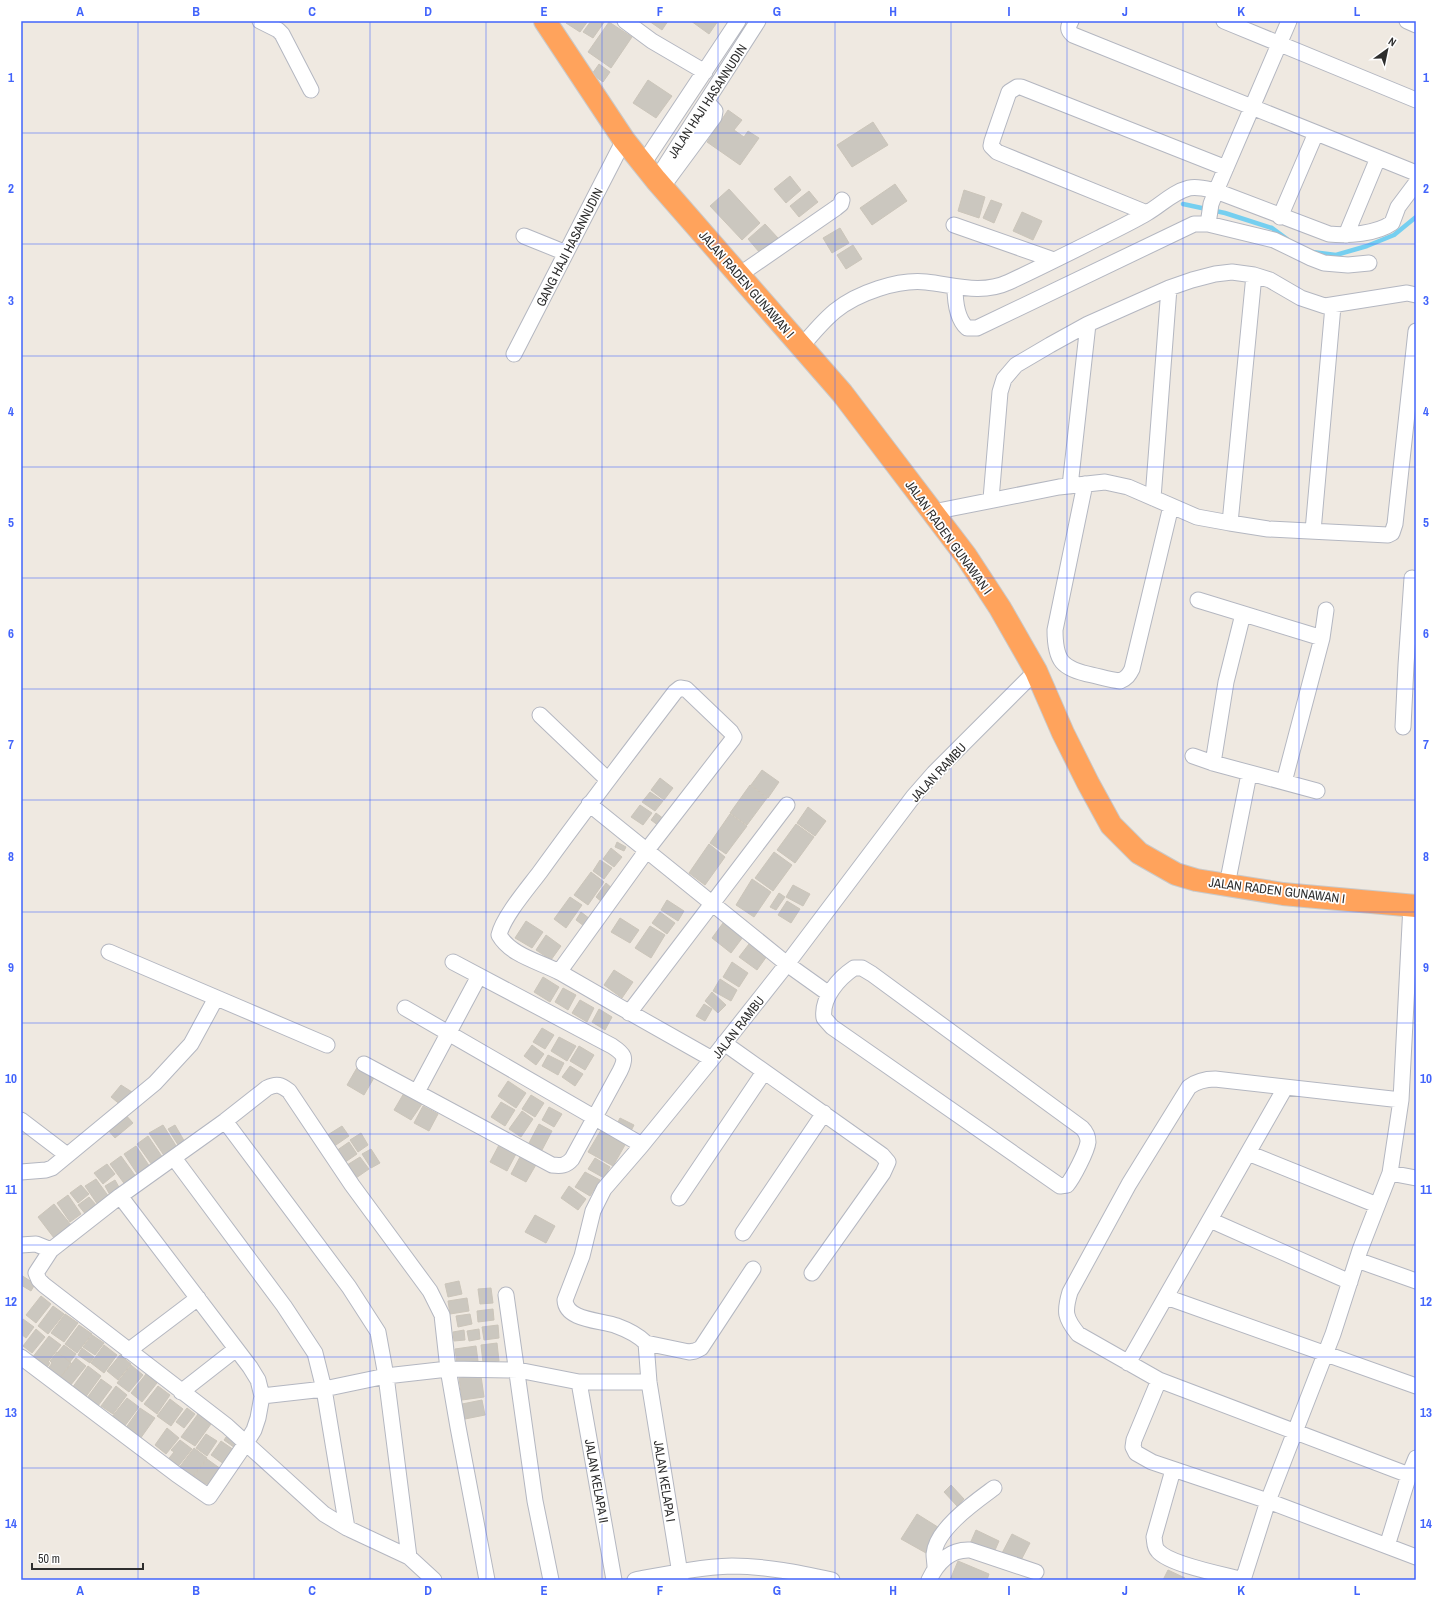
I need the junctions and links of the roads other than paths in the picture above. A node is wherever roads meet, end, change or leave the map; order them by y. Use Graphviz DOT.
graph roads {
  1 [pos="260,21"];
  2 [pos="545,21"];
  3 [pos="625,21"];
  4 [pos="738,21"];
  5 [pos="1071,21"];
  6 [pos="1224,21"];
  7 [pos="1289,21"];
  8 [pos="1407,21"];
  9 [pos="757,22"];
  10 [pos="1416,25"];
  11 [pos="1280,43"];
  12 [pos="702,76"];
  13 [pos="311,90"];
  14 [pos="710,97"];
  15 [pos="1416,100"];
  16 [pos="1252,106"];
  17 [pos="1316,133"];
  18 [pos="624,140"];
  19 [pos="1378,158"];
  20 [pos="1226,168"];
  21 [pos="1416,173"];
  22 [pos="654,177"];
  23 [pos="1416,183"];
  24 [pos="842,200"];
  25 [pos="1211,209"];
  26 [pos="1147,213"];
  27 [pos="1280,217"];
  28 [pos="954,225"];
  29 [pos="1346,235"];
  30 [pos="524,236"];
  31 [pos="566,253"];
  32 [pos="1054,260"];
  33 [pos="1369,263"];
  34 [pos="739,275"];
  35 [pos="1254,275"];
  36 [pos="1168,288"];
  37 [pos="955,293"];
  38 [pos="1416,296"];
  39 [pos="1333,306"];
  40 [pos="1088,324"];
  41 [pos="1416,331"];
  42 [pos="802,346"];
  43 [pos="514,354"];
  44 [pos="1085,484"];
  45 [pos="1070,486"];
  46 [pos="1153,498"];
  47 [pos="991,500"];
  48 [pos="1171,506"];
  49 [pos="933,512"];
  50 [pos="1230,523"];
  51 [pos="1313,531"];
  52 [pos="1412,578"];
  53 [pos="1198,600"];
  54 [pos="1326,610"];
  55 [pos="1243,614"];
  56 [pos="1322,638"];
  57 [pos="1411,666"];
  58 [pos="1036,671"];
  59 [pos="540,716"];
  60 [pos="1403,727"];
  61 [pos="1193,756"];
  62 [pos="1213,763"];
  63 [pos="1249,774"];
  64 [pos="608,780"];
  65 [pos="1284,782"];
  66 [pos="1317,791"];
  67 [pos="589,804"];
  68 [pos="787,805"];
  69 [pos="647,850"];
  70 [pos="1227,885"];
  71 [pos="712,902"];
  72 [pos="1413,905"];
  73 [pos="109,952"];
  74 [pos="453,962"];
  75 [pos="787,964"];
  76 [pos="558,972"];
  77 [pos="479,976"];
  78 [pos="829,994"];
  79 [pos="216,998"];
  80 [pos="405,1008"];
  81 [pos="629,1013"];
  82 [pos="449,1033"];
  83 [pos="724,1043"];
  84 [pos="327,1045"];
  85 [pos="712,1059"];
  86 [pos="364,1064"];
  87 [pos="764,1072"];
  88 [pos="1285,1088"];
  89 [pos="417,1092"];
  90 [pos="1401,1100"];
  91 [pos="824,1113"];
  92 [pos="595,1118"];
  93 [pos="21,1120"];
  94 [pos="225,1121"];
  95 [pos="642,1145"];
  96 [pos="1248,1153"];
  97 [pos="67,1155"];
  98 [pos="174,1158"];
  99 [pos="21,1172"];
  100 [pos="1390,1173"];
  101 [pos="1416,1178"];
  102 [pos="120,1196"];
  103 [pos="679,1198"];
  104 [pos="1377,1205"];
  105 [pos="1210,1220"];
  106 [pos="743,1233"];
  107 [pos="21,1245"];
  108 [pos="50,1250"];
  109 [pos="1357,1260"];
  110 [pos="753,1269"];
  111 [pos="812,1273"];
  112 [pos="1416,1281"];
  113 [pos="1350,1282"];
  114 [pos="506,1294"];
  115 [pos="1166,1297"];
  116 [pos="198,1298"];
  117 [pos="646,1343"];
  118 [pos="236,1349"];
  119 [pos="128,1351"];
  120 [pos="1325,1354"];
  121 [pos="21,1357"];
  122 [pos="1128,1363"];
  123 [pos="448,1369"];
  124 [pos="518,1370"];
  125 [pos="386,1376"];
  126 [pos="1159,1380"];
  127 [pos="580,1382"];
  128 [pos="649,1382"];
  129 [pos="1416,1386"];
  130 [pos="324,1389"];
  131 [pos="181,1392"];
  132 [pos="262,1396"];
  133 [pos="1294,1431"];
  134 [pos="246,1443"];
  135 [pos="1416,1458"];
  136 [pos="1173,1470"];
  137 [pos="1409,1474"];
  138 [pos="994,1488"];
  139 [pos="1268,1501"];
  140 [pos="347,1528"];
  141 [pos="1387,1546"];
  142 [pos="409,1557"];
  143 [pos="1416,1557"];
  144 [pos="1036,1572"];
  145 [pos="932,1573"];
  146 [pos="681,1576"];
  147 [pos="434,1580"];
  148 [pos="487,1580"];
  149 [pos="551,1580"];
  150 [pos="614,1580"];
  151 [pos="635,1580"];
  152 [pos="832,1580"];
  153 [pos="1243,1580"];
  1 -- 13 [label="street"];
  2 -- 18 [label="highway, JALAN RADEN GUNAWAN I"];
  3 -- 12 [label="street"];
  4 -- 12 [label="street, JALAN HAJI HASANNUDIN"];
  5 -- 16 [label="street"];
  6 -- 11 [label="street"];
  7 -- 11 [label="street"];
  8 -- 10 [label="street"];
  9 -- 14 [label="street, JALAN HAJI HASANNUDIN"];
  11 -- 15 [label="street"];
  11 -- 16 [label="street"];
  12 -- 14 [label="street"];
  12 -- 22 [label="street, JALAN HAJI HASANNUDIN"];
  14 -- 22 [label="street"];
  16 -- 17 [label="street"];
  16 -- 20 [label="street"];
  17 -- 19 [label="street"];
  17 -- 27 [label="street"];
  18 -- 22 [label="highway, JALAN RADEN GUNAWAN I"];
  18 -- 31 [label="street, GANG HAJI HASANNUDIN"];
  19 -- 21 [label="street"];
  19 -- 29 [label="street"];
  20 -- 25 [label="street"];
  20 -- 26 [label="street"];
  22 -- 34 [label="highway, JALAN RADEN GUNAWAN I"];
  23 -- 29 [label="street"];
  24 -- 34 [label="street"];
  25 -- 26 [label="street"];
  25 -- 27 [label="street"];
  25 -- 33 [label="street"];
  25 -- 37 [label="street"];
  26 -- 32 [label="street"];
  27 -- 29 [label="street"];
  28 -- 32 [label="street"];
  30 -- 31 [label="street"];
  31 -- 43 [label="street, GANG HAJI HASANNUDIN"];
  32 -- 37 [label="street"];
  34 -- 42 [label="highway, JALAN RADEN GUNAWAN I"];
  35 -- 36 [label="street"];
  35 -- 39 [label="street"];
  35 -- 50 [label="street"];
  36 -- 40 [label="street"];
  36 -- 46 [label="street"];
  37 -- 42 [label="street"];
  38 -- 39 [label="street"];
  39 -- 51 [label="street"];
  40 -- 45 [label="street"];
  40 -- 47 [label="street"];
  41 -- 51 [label="street"];
  42 -- 49 [label="highway, JALAN RADEN GUNAWAN I"];
  44 -- 45 [label="street"];
  44 -- 46 [label="street"];
  44 -- 48 [label="street"];
  45 -- 47 [label="street"];
  46 -- 48 [label="street"];
  47 -- 49 [label="street"];
  48 -- 50 [label="street"];
  49 -- 58 [label="highway, JALAN RADEN GUNAWAN I"];
  50 -- 51 [label="street"];
  52 -- 57 [label="street"];
  53 -- 55 [label="street"];
  54 -- 56 [label="street"];
  55 -- 56 [label="street"];
  55 -- 62 [label="street"];
  56 -- 65 [label="street"];
  57 -- 60 [label="street"];
  58 -- 70 [label="highway, JALAN RADEN GUNAWAN I"];
  58 -- 75 [label="street, JALAN RAMBU"];
  59 -- 64 [label="street"];
  61 -- 62 [label="street"];
  62 -- 63 [label="street"];
  63 -- 65 [label="street"];
  63 -- 70 [label="street"];
  64 -- 67 [label="street"];
  64 -- 69 [label="street"];
  65 -- 66 [label="street"];
  67 -- 69 [label="street"];
  67 -- 76 [label="street"];
  68 -- 71 [label="street"];
  69 -- 71 [label="street"];
  69 -- 76 [label="street"];
  70 -- 72 [label="highway, JALAN RADEN GUNAWAN I"];
  71 -- 75 [label="street"];
  71 -- 81 [label="street"];
  72 -- 90 [label="street"];
  73 -- 79 [label="street"];
  74 -- 77 [label="street"];
  75 -- 78 [label="street"];
  75 -- 83 [label="street, JALAN RAMBU"];
  76 -- 81 [label="street"];
  77 -- 82 [label="street"];
  77 -- 92 [label="street"];
  78 -- 78 [label="street"];
  79 -- 84 [label="street"];
  79 -- 97 [label="street"];
  80 -- 82 [label="street"];
  81 -- 85 [label="street"];
  82 -- 89 [label="street"];
  82 -- 92 [label="street"];
  83 -- 85 [label="street, JALAN RAMBU"];
  83 -- 87 [label="street"];
  85 -- 95 [label="street, JALAN RAMBU"];
  86 -- 89 [label="street"];
  87 -- 91 [label="street"];
  87 -- 103 [label="street"];
  88 -- 90 [label="street"];
  88 -- 96 [label="street"];
  88 -- 122 [label="street"];
  89 -- 92 [label="street"];
  90 -- 100 [label="street"];
  91 -- 106 [label="street"];
  91 -- 111 [label="street"];
  92 -- 95 [label="street"];
  93 -- 97 [label="street"];
  94 -- 98 [label="street"];
  94 -- 123 [label="street"];
  94 -- 125 [label="street"];
  95 -- 117 [label="street, JALAN RAMBU"];
  96 -- 104 [label="street"];
  96 -- 105 [label="street"];
  97 -- 99 [label="street"];
  98 -- 102 [label="street"];
  98 -- 130 [label="street"];
  100 -- 101 [label="street"];
  100 -- 104 [label="street"];
  102 -- 108 [label="street"];
  102 -- 116 [label="street"];
  104 -- 109 [label="street"];
  105 -- 113 [label="street"];
  105 -- 115 [label="street"];
  107 -- 108 [label="street"];
  108 -- 119 [label="street"];
  109 -- 112 [label="street"];
  109 -- 113 [label="street"];
  110 -- 117 [label="street"];
  113 -- 120 [label="street"];
  114 -- 124 [label="street"];
  115 -- 120 [label="street"];
  115 -- 122 [label="street"];
  116 -- 118 [label="street"];
  116 -- 119 [label="street"];
  117 -- 128 [label="street"];
  118 -- 131 [label="street"];
  118 -- 132 [label="street"];
  119 -- 131 [label="street"];
  120 -- 129 [label="street"];
  120 -- 133 [label="street"];
  121 -- 134 [label="street"];
  122 -- 126 [label="street"];
  123 -- 124 [label="street"];
  123 -- 125 [label="street"];
  123 -- 148 [label="street"];
  124 -- 127 [label="street"];
  124 -- 149 [label="street"];
  125 -- 130 [label="street"];
  125 -- 142 [label="street"];
  126 -- 133 [label="street"];
  126 -- 136 [label="street"];
  127 -- 128 [label="street"];
  127 -- 150 [label="street, JALAN KELAPA II"];
  128 -- 146 [label="street, JALAN KELAPA I"];
  130 -- 132 [label="street"];
  130 -- 140 [label="street"];
  131 -- 134 [label="street"];
  132 -- 134 [label="street"];
  133 -- 137 [label="street"];
  133 -- 139 [label="street"];
  134 -- 140 [label="street"];
  135 -- 137 [label="street"];
  136 -- 139 [label="street"];
  136 -- 153 [label="street"];
  137 -- 141 [label="street"];
  138 -- 145 [label="street"];
  139 -- 141 [label="street"];
  139 -- 153 [label="street"];
  140 -- 142 [label="street"];
  141 -- 143 [label="street"];
  142 -- 147 [label="street"];
  144 -- 145 [label="street"];
  146 -- 151 [label="street"];
  146 -- 152 [label="street"];
}
